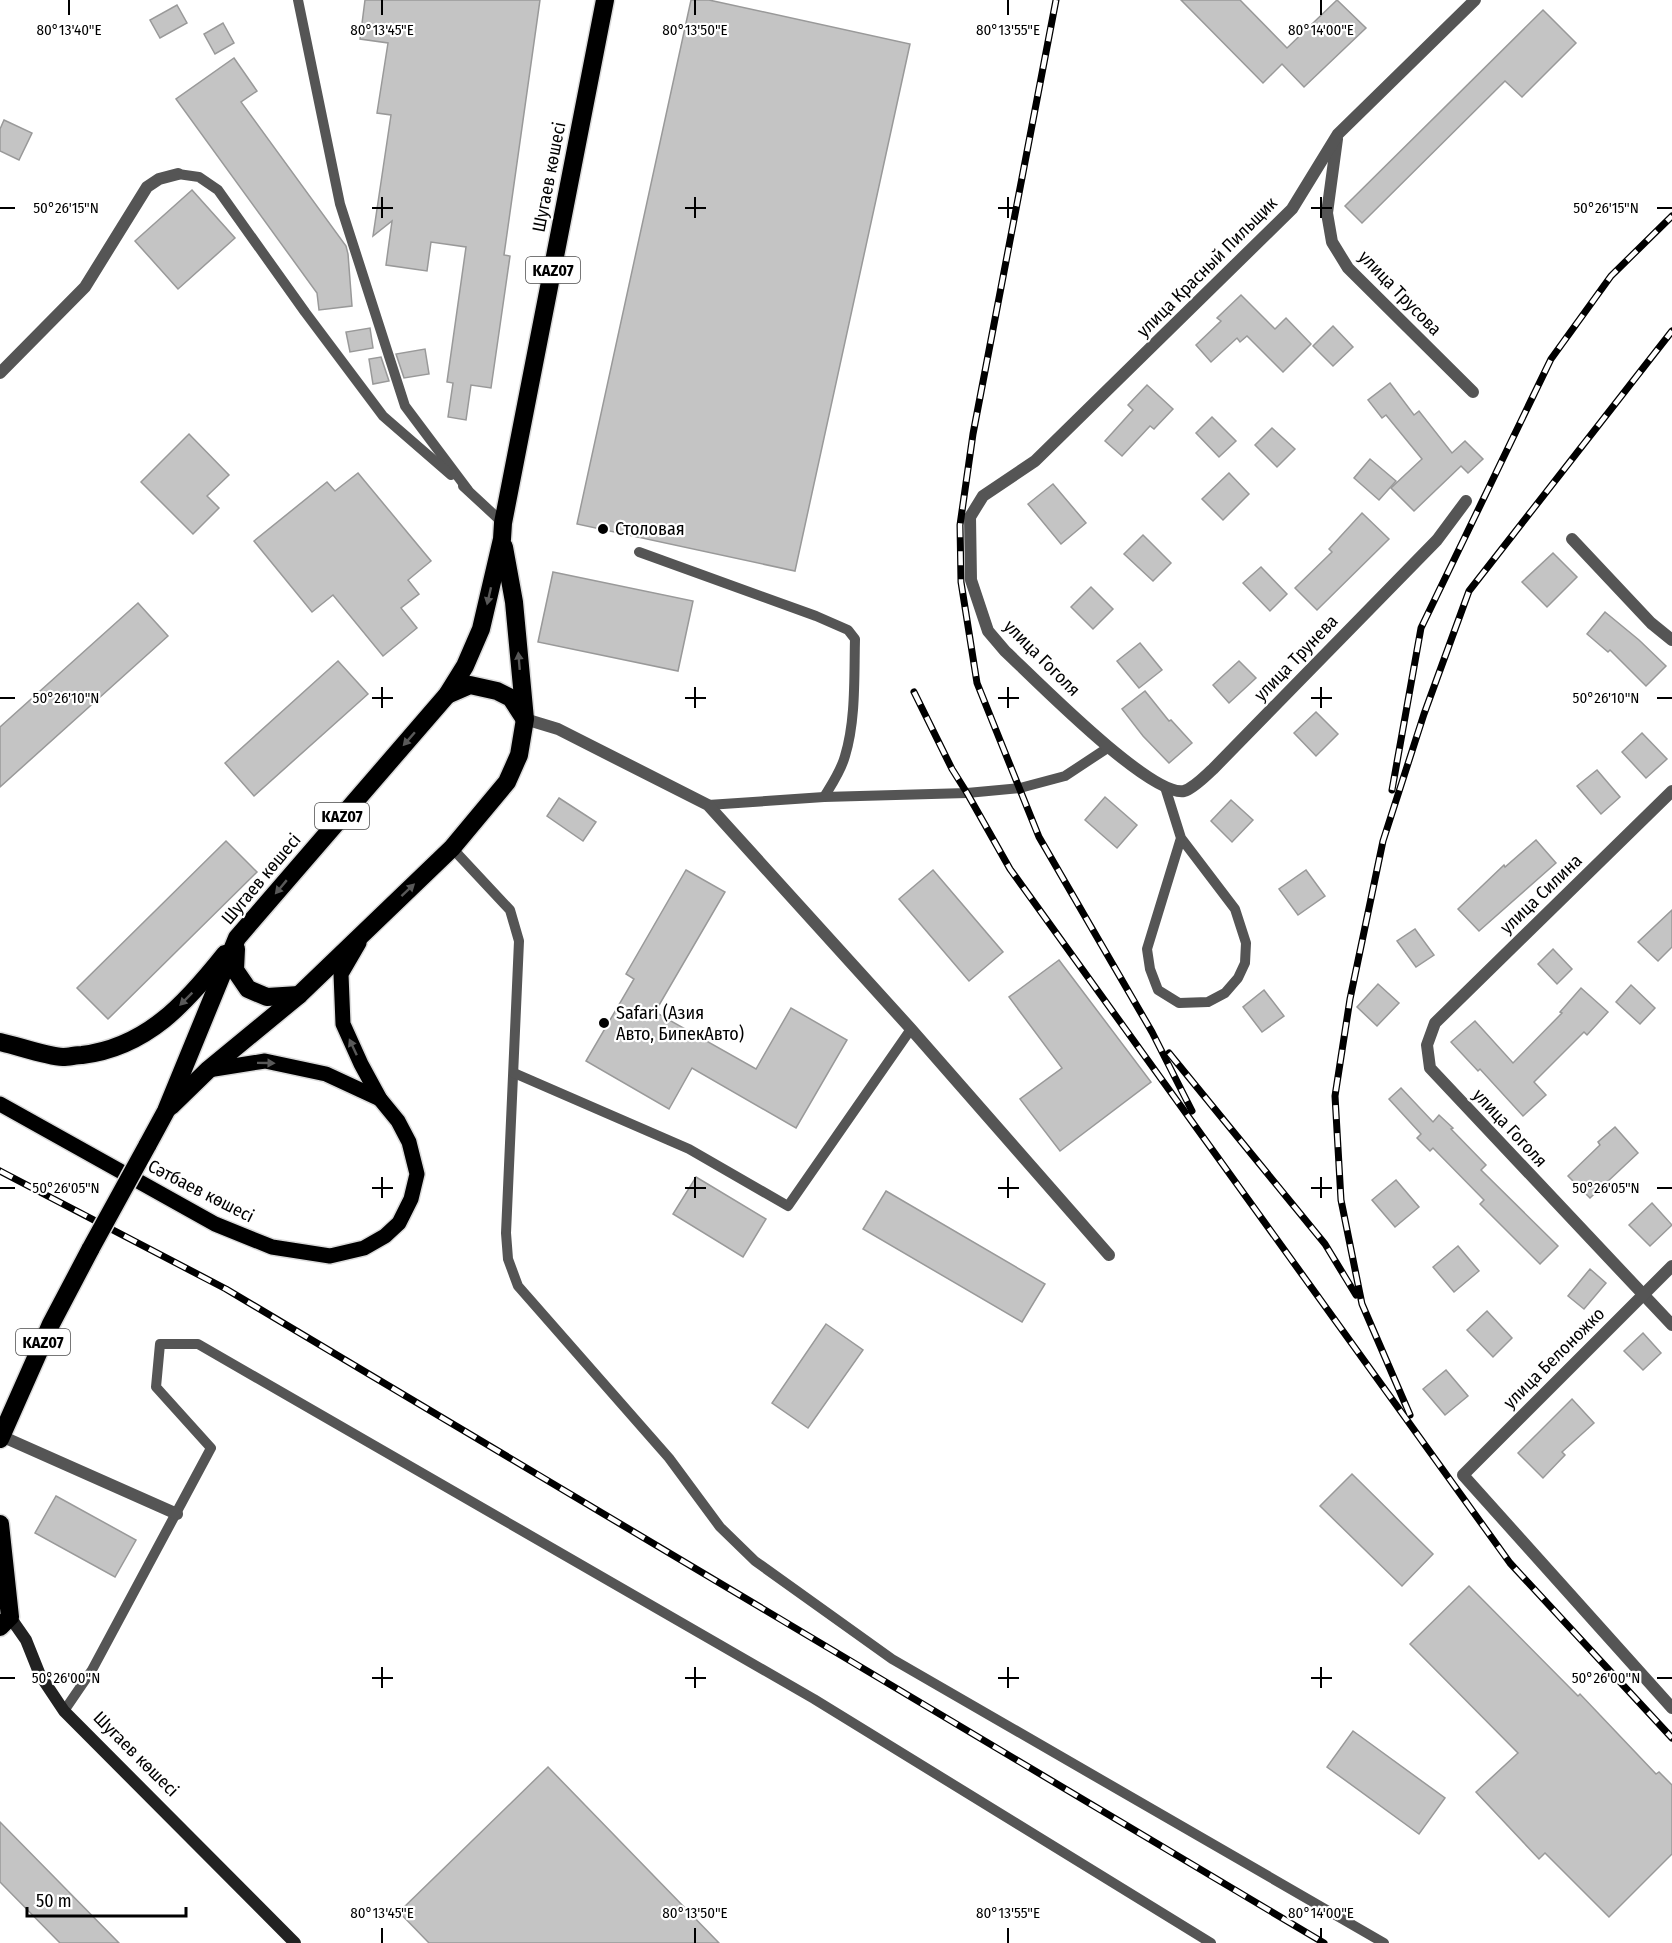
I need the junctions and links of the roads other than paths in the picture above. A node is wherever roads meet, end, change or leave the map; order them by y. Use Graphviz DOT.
graph roads {
  1 [pos="298,0"];
  2 [pos="605,0"];
  3 [pos="1475,0"];
  4 [pos="1338,134"];
  5 [pos="178,174"];
  6 [pos="0,374"];
  7 [pos="1473,392"];
  8 [pos="468,490"];
  9 [pos="1466,501"];
  10 [pos="503,531"];
  11 [pos="1572,539"];
  12 [pos="970,551"];
  13 [pos="639,552"];
  14 [pos="1672,640"];
  15 [pos="447,695"];
  16 [pos="525,719"];
  17 [pos="1109,747"];
  18 [pos="1166,787"];
  19 [pos="1672,791"];
  20 [pos="824,797"];
  21 [pos="708,805"];
  22 [pos="1181,838"];
  23 [pos="452,848"];
  24 [pos="366,930"];
  25 [pos="237,938"];
  26 [pos="299,995"];
  27 [pos="1435,1023"];
  28 [pos="910,1029"];
  29 [pos="0,1042"];
  30 [pos="208,1070"];
  31 [pos="514,1073"];
  32 [pos="380,1099"];
  33 [pos="0,1104"];
  34 [pos="166,1111"];
  35 [pos="1109,1255"];
  36 [pos="1672,1266"];
  37 [pos="1642,1295"];
  38 [pos="1672,1325"];
  39 [pos="0,1438"];
  40 [pos="177,1514"];
  41 [pos="0,1524"];
  42 [pos="5,1622"];
  43 [pos="1672,1708"];
  44 [pos="64,1711"];
  45 [pos="296,1943"];
  46 [pos="1211,1943"];
  47 [pos="1384,1943"];
  1 -- 8 [label="lane"];
  2 -- 10 [label="highway, Шугаев көшесі / KAZ07"];
  3 -- 4 [label="street, улица Красный Пильщик"];
  4 -- 7 [label="street, улица Трусова"];
  4 -- 12 [label="street, улица Красный Пильщик"];
  5 -- 6 [label="street"];
  5 -- 8 [label="lane"];
  8 -- 10 [label="lane"];
  9 -- 18 [label="street, улица Трунева"];
  10 -- 15 [label="highway, Шугаев көшесі / KAZ07, one-way"];
  16 -- 10 [label="highway, Шугаев көшесі / KAZ07, one-way"];
  11 -- 14 [label="street"];
  12 -- 17 [label="street, улица Гоголя"];
  13 -- 20 [label="lane"];
  15 -- 16 [label="highway"];
  15 -- 25 [label="highway, Шугаев көшесі / KAZ07, one-way"];
  16 -- 21 [label="street"];
  16 -- 23 [label="highway, Шугаев көшесі / KAZ07"];
  17 -- 18 [label="street, улица Гоголя"];
  17 -- 20 [label="lane"];
  18 -- 22 [label="lane"];
  19 -- 27 [label="street, улица Силина"];
  20 -- 21 [label="lane"];
  21 -- 28 [label="street"];
  22 -- 22 [label="lane"];
  24 -- 23 [label="highway, Шугаев көшесі / KAZ07, one-way"];
  23 -- 31 [label="lane"];
  24 -- 26 [label="highway, Шугаев көшесі / KAZ07"];
  32 -- 24 [label="main road, Сәтбаев көшесі, one-way"];
  25 -- 26 [label="highway"];
  25 -- 29 [label="highway, one-way"];
  25 -- 34 [label="highway, Шугаев көшесі / KAZ07"];
  26 -- 30 [label="highway, KAZ07"];
  27 -- 37 [label="street, улица Гоголя"];
  28 -- 31 [label="lane"];
  28 -- 35 [label="street"];
  30 -- 32 [label="main road, Сәтбаев көшесі, one-way"];
  30 -- 34 [label="highway, Шугаев көшесі"];
  31 -- 47 [label="lane"];
  32 -- 33 [label="main road, Сәтбаев көшесі"];
  34 -- 39 [label="highway, Шугаев көшесі / KAZ07, bridge"];
  36 -- 37 [label="street, улица Белоножко"];
  37 -- 38 [label="street, улица Гоголя"];
  37 -- 43 [label="street, улица Белоножко"];
  39 -- 40 [label="street"];
  40 -- 44 [label="lane"];
  40 -- 46 [label="lane"];
  41 -- 42 [label="highway, Шугаев көшесі"];
  42 -- 44 [label="main road, Шугаев көшесі"];
  44 -- 45 [label="main road, Шугаев көшесі"];
}
